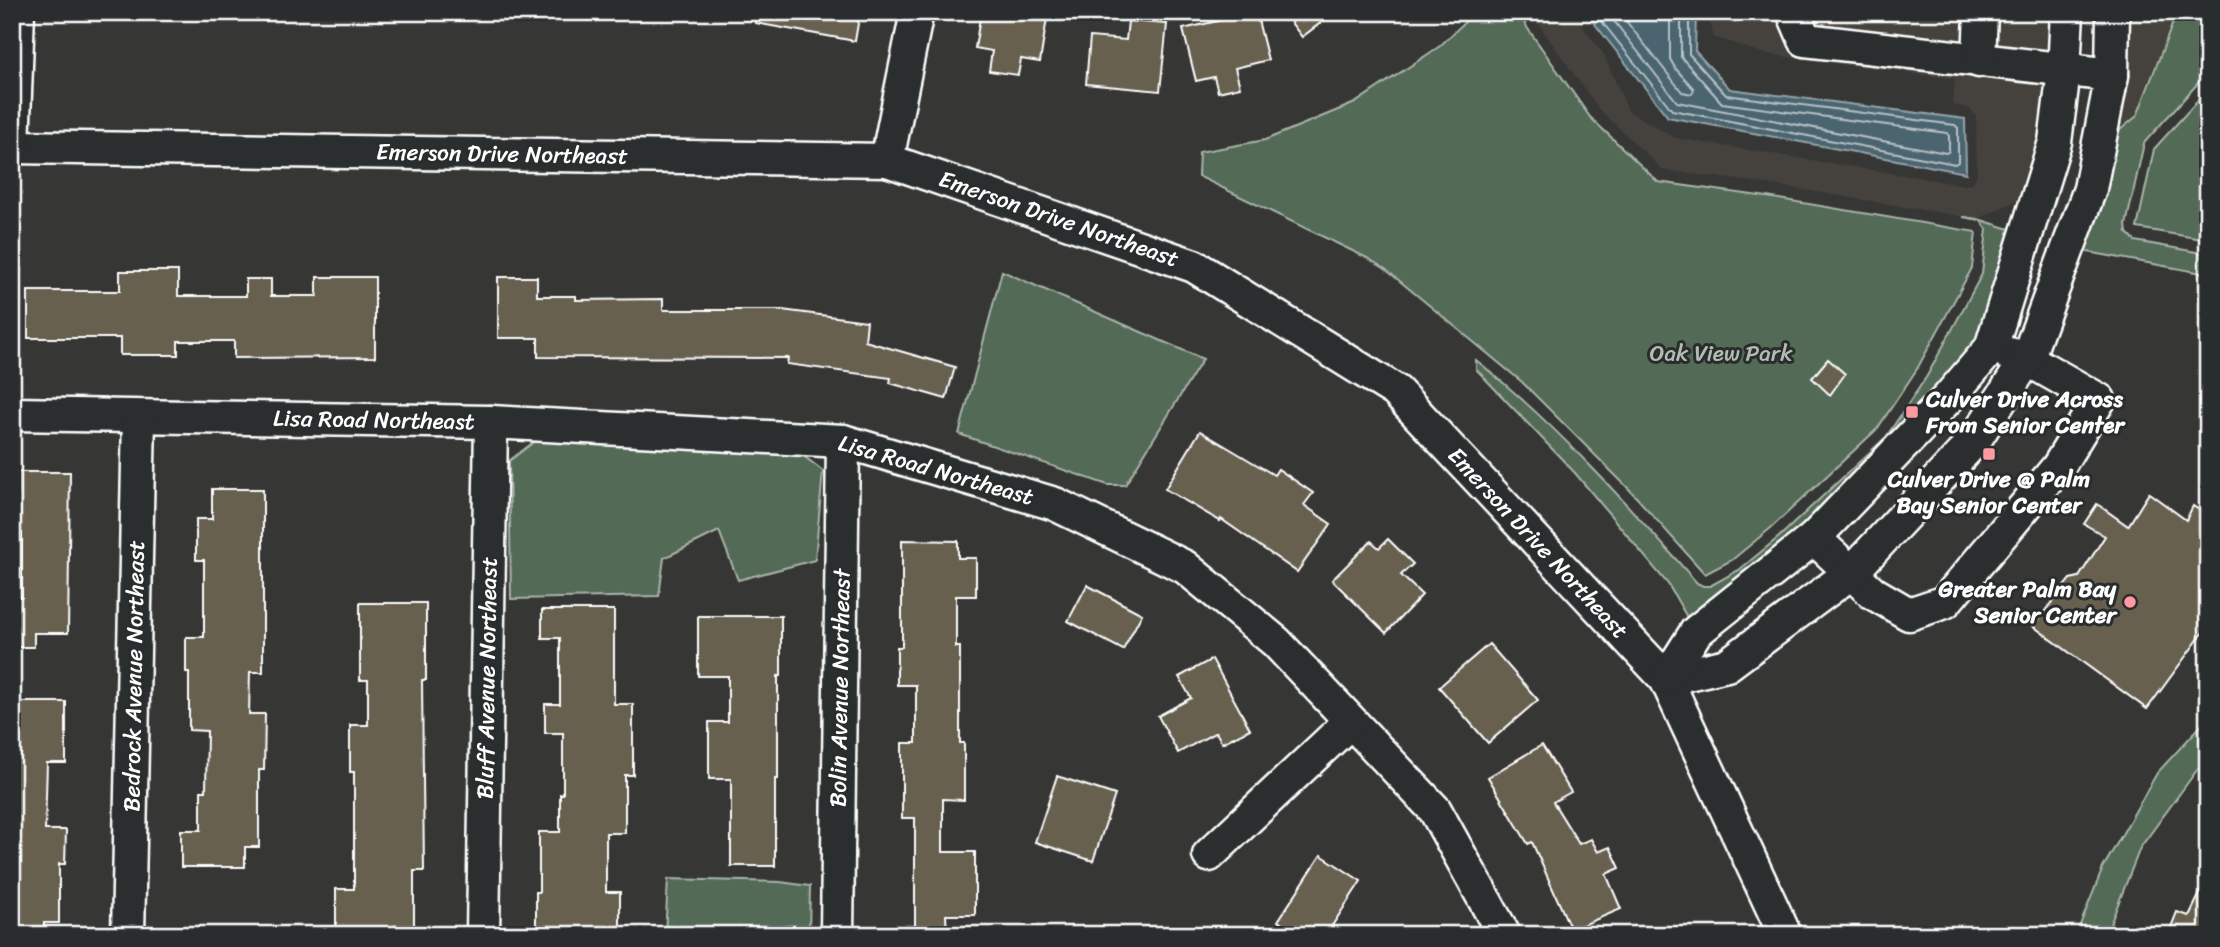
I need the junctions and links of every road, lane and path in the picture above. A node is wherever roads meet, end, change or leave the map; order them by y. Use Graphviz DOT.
graph roads {
  1 [pos="18,12"];
  2 [pos="917,12"];
  3 [pos="1793,12"];
  4 [pos="1981,12"];
  5 [pos="2067,12"];
  6 [pos="2113,12"];
  7 [pos="1979,61"];
  8 [pos="2064,71"];
  9 [pos="2112,75"];
  10 [pos="13,147"];
  11 [pos="887,160"];
  12 [pos="1991,348"];
  13 [pos="2027,359"];
  14 [pos="12,414"];
  15 [pos="139,417"];
  16 [pos="491,422"];
  17 [pos="843,441"];
  18 [pos="1814,538"];
  19 [pos="1852,572"];
  20 [pos="1666,679"];
  21 [pos="1350,722"];
  22 [pos="1209,855"];
  23 [pos="128,935"];
  24 [pos="483,935"];
  25 [pos="837,935"];
  26 [pos="1504,935"];
  27 [pos="1785,935"];
  1 -- 10 [label="street"];
  2 -- 11 [label="street"];
  3 -- 7 [label="street"];
  4 -- 7 [label="street"];
  5 -- 8 [label="street"];
  6 -- 9 [label="street"];
  7 -- 8 [label="street"];
  8 -- 9 [label="street"];
  8 -- 12 [label="street"];
  9 -- 13 [label="street"];
  10 -- 11 [label="street, Emerson Drive Northeast"];
  11 -- 20 [label="street, Emerson Drive Northeast"];
  12 -- 13 [label="street"];
  12 -- 18 [label="street"];
  13 -- 19 [label="street"];
  13 -- 19 [label="street"];
  14 -- 15 [label="street, Lisa Road Northeast"];
  15 -- 16 [label="street, Lisa Road Northeast"];
  15 -- 23 [label="street, Bedrock Avenue Northeast"];
  16 -- 17 [label="street, Lisa Road Northeast"];
  16 -- 24 [label="street, Bluff Avenue Northeast"];
  17 -- 21 [label="street, Lisa Road Northeast"];
  17 -- 25 [label="street, Bolin Avenue Northeast"];
  18 -- 19 [label="street"];
  18 -- 20 [label="street"];
  19 -- 20 [label="street"];
  20 -- 27 [label="street, Emerson Drive Northeast"];
  21 -- 22 [label="street"];
  21 -- 26 [label="street, Lisa Road Northeast"];
}
